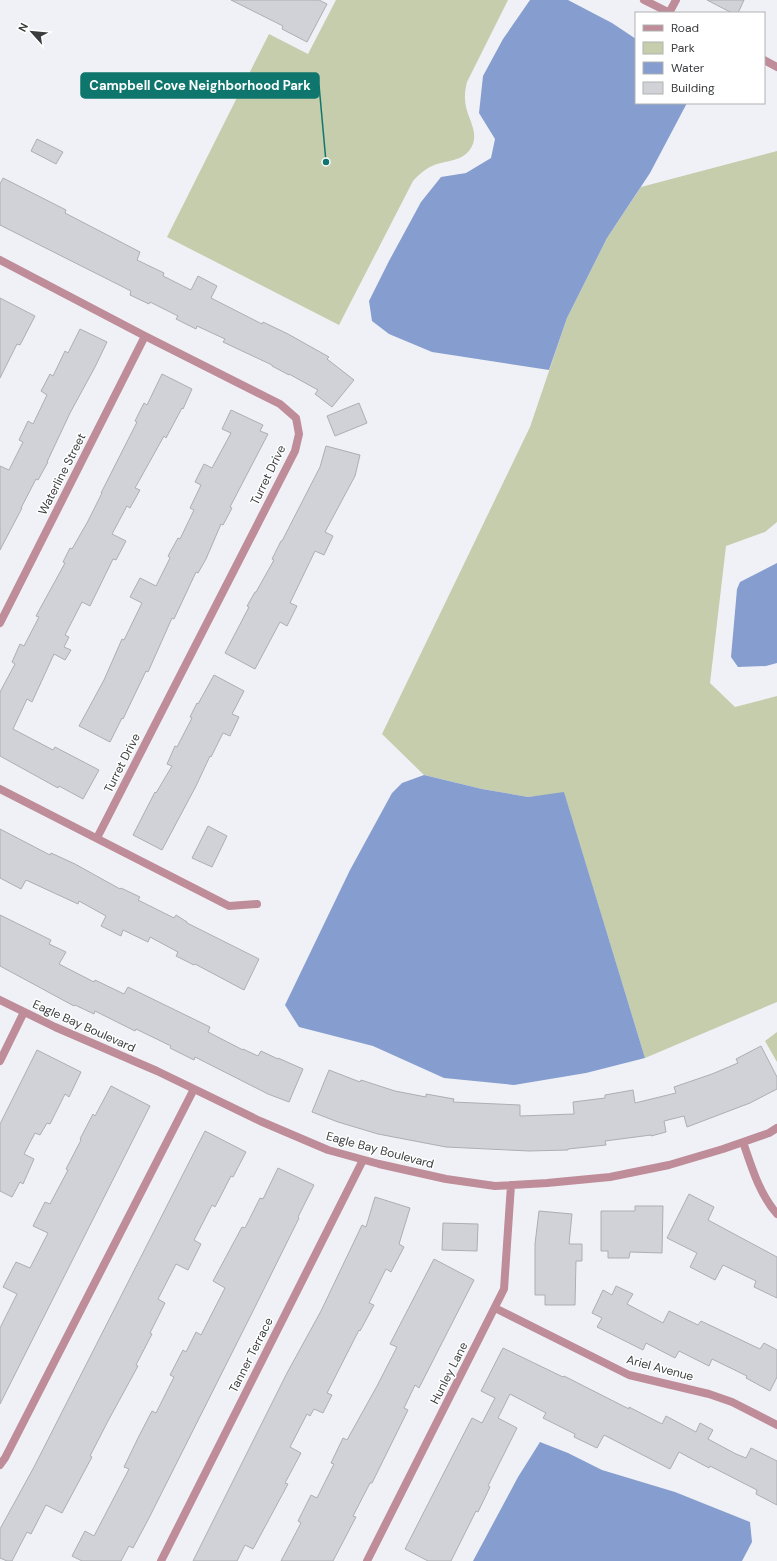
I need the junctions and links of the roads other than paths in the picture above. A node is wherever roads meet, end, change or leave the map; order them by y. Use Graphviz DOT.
graph roads {
  1 [pos="644,0"];
  2 [pos="676,0"];
  3 [pos="668,12"];
  4 [pos="670,12"];
  5 [pos="765,61"];
  6 [pos="777,67"];
  7 [pos="0,260"];
  8 [pos="145,336"];
  9 [pos="0,623"];
  10 [pos="0,789"];
  11 [pos="97,838"];
  12 [pos="257,904"];
  13 [pos="0,1000"];
  14 [pos="24,1012"];
  15 [pos="0,1061"];
  16 [pos="194,1089"];
  17 [pos="777,1128"];
  18 [pos="743,1142"];
  19 [pos="363,1160"];
  20 [pos="511,1185"];
  21 [pos="777,1214"];
  22 [pos="495,1308"];
  23 [pos="777,1425"];
  24 [pos="0,1465"];
  25 [pos="161,1561"];
  26 [pos="367,1561"];
  1 -- 3 [label="street"];
  2 -- 4 [label="street"];
  5 -- 6 [label="street"];
  7 -- 8 [label="street, Turret Drive"];
  8 -- 9 [label="street, Waterline Street"];
  8 -- 11 [label="street, Turret Drive"];
  10 -- 11 [label="street"];
  11 -- 12 [label="street"];
  13 -- 14 [label="street, Eagle Bay Boulevard"];
  14 -- 15 [label="street"];
  14 -- 16 [label="street, Eagle Bay Boulevard"];
  16 -- 19 [label="street, Eagle Bay Boulevard"];
  16 -- 24 [label="street"];
  17 -- 18 [label="street, Eagle Bay Boulevard"];
  18 -- 20 [label="street, Eagle Bay Boulevard"];
  18 -- 21 [label="street"];
  19 -- 20 [label="street, Eagle Bay Boulevard"];
  19 -- 25 [label="street, Tanner Terrace"];
  20 -- 22 [label="street, Hunley Lane"];
  22 -- 23 [label="street, Ariel Avenue"];
  22 -- 26 [label="street, Hunley Lane"];
}
